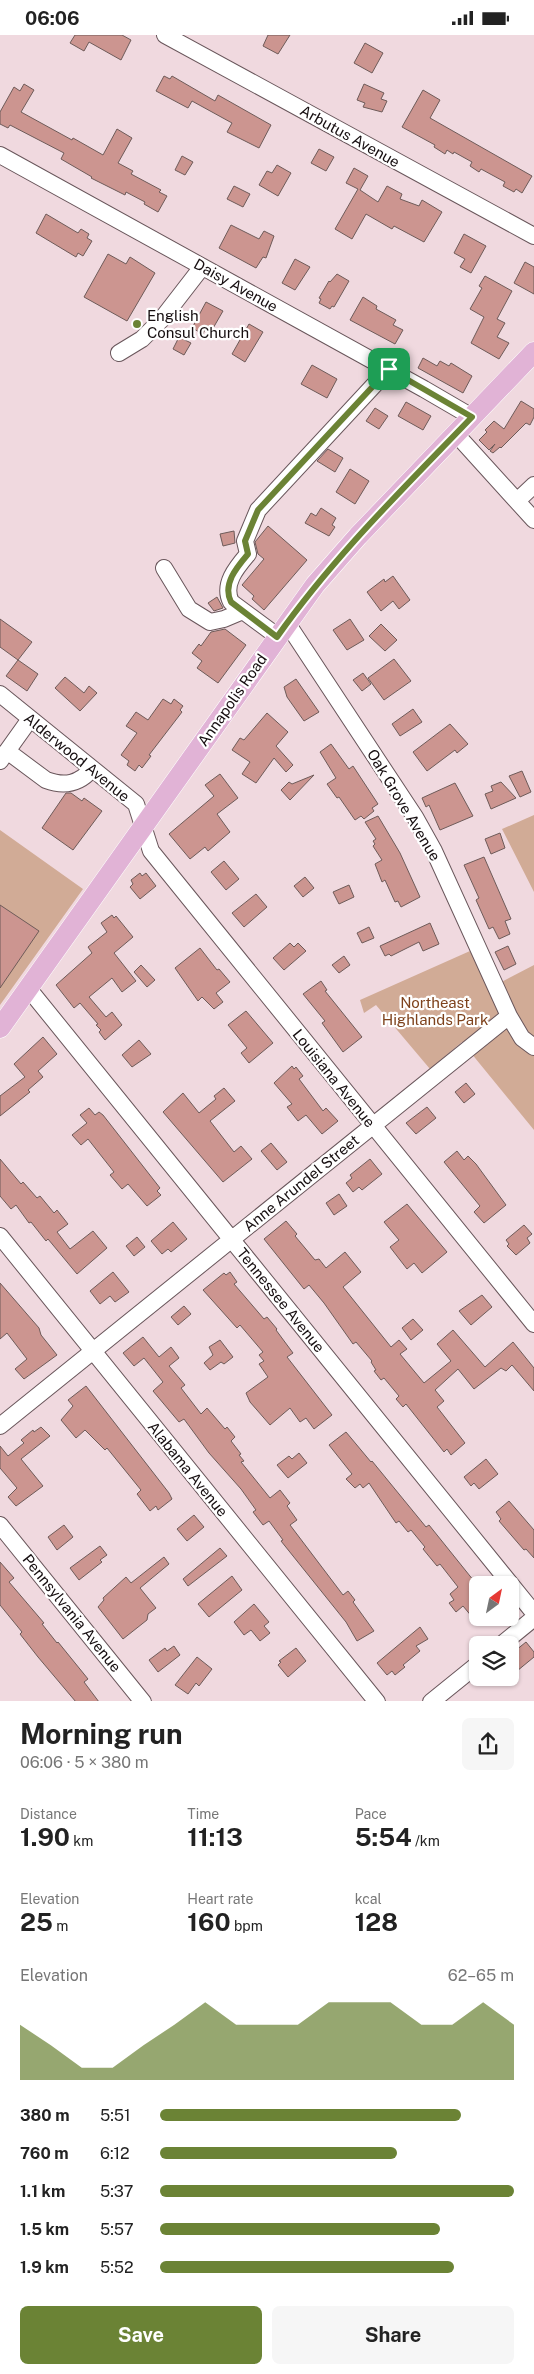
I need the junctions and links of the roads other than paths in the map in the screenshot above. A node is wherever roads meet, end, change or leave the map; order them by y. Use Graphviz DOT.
graph roads {
  1 [pos="165,35"];
  2 [pos="0,155"];
  3 [pos="534,236"];
  4 [pos="202,267"];
  5 [pos="534,352"];
  6 [pos="119,353"];
  7 [pos="389,369"];
  8 [pos="472,417"];
  9 [pos="456,434"];
  10 [pos="534,485"];
  11 [pos="517,501"];
  12 [pos="534,520"];
  13 [pos="164,568"];
  14 [pos="243,611"];
  15 [pos="282,630"];
  16 [pos="0,694"];
  17 [pos="30,719"];
  18 [pos="4,756"];
  19 [pos="92,769"];
  20 [pos="142,827"];
  21 [pos="28,988"];
  22 [pos="509,1016"];
  23 [pos="0,1028"];
  24 [pos="534,1047"];
  25 [pos="373,1125"];
  26 [pos="0,1236"];
  27 [pos="231,1239"];
  28 [pos="534,1324"];
  29 [pos="93,1351"];
  30 [pos="0,1425"];
  31 [pos="0,1525"];
  32 [pos="534,1613"];
  33 [pos="534,1618"];
  34 [pos="512,1636"];
  35 [pos="469,1671"];
  36 [pos="143,1701"];
  37 [pos="377,1701"];
  38 [pos="431,1701"];
  1 -- 3 [label="street, Arbutus Avenue"];
  2 -- 4 [label="street, Daisy Avenue"];
  4 -- 6 [label="street"];
  4 -- 7 [label="street, Daisy Avenue"];
  5 -- 8 [label="main road, Annapolis Road"];
  7 -- 8 [label="street, Daisy Avenue"];
  7 -- 14 [label="street, Oak Grove Avenue"];
  8 -- 9 [label="main road, Annapolis Road"];
  9 -- 11 [label="street"];
  9 -- 15 [label="main road, Annapolis Road"];
  10 -- 11 [label="street"];
  11 -- 12 [label="street"];
  13 -- 14 [label="street"];
  14 -- 15 [label="street, Oak Grove Avenue"];
  15 -- 20 [label="main road, Annapolis Road"];
  15 -- 22 [label="street, Oak Grove Avenue"];
  16 -- 17 [label="street, Alderwood Avenue"];
  17 -- 18 [label="street"];
  17 -- 19 [label="street, Alderwood Avenue"];
  18 -- 19 [label="street"];
  19 -- 20 [label="street, Alderwood Avenue"];
  20 -- 21 [label="main road, Annapolis Road"];
  20 -- 25 [label="street, Louisiana Avenue"];
  21 -- 23 [label="main road, Annapolis Road"];
  21 -- 27 [label="street, Tennessee Avenue"];
  22 -- 24 [label="street, Oak Grove Avenue"];
  22 -- 25 [label="street, Anne Arundel Street"];
  25 -- 27 [label="street, Anne Arundel Street"];
  25 -- 28 [label="street, Louisiana Avenue"];
  26 -- 29 [label="street, Alabama Avenue"];
  27 -- 29 [label="street, Anne Arundel Street"];
  27 -- 32 [label="street, Tennessee Avenue"];
  29 -- 30 [label="street, Anne Arundel Street"];
  29 -- 37 [label="street, Alabama Avenue"];
  31 -- 36 [label="street, Pennsylvania Avenue"];
  33 -- 34 [label="street"];
  35 -- 38 [label="street"];
}
